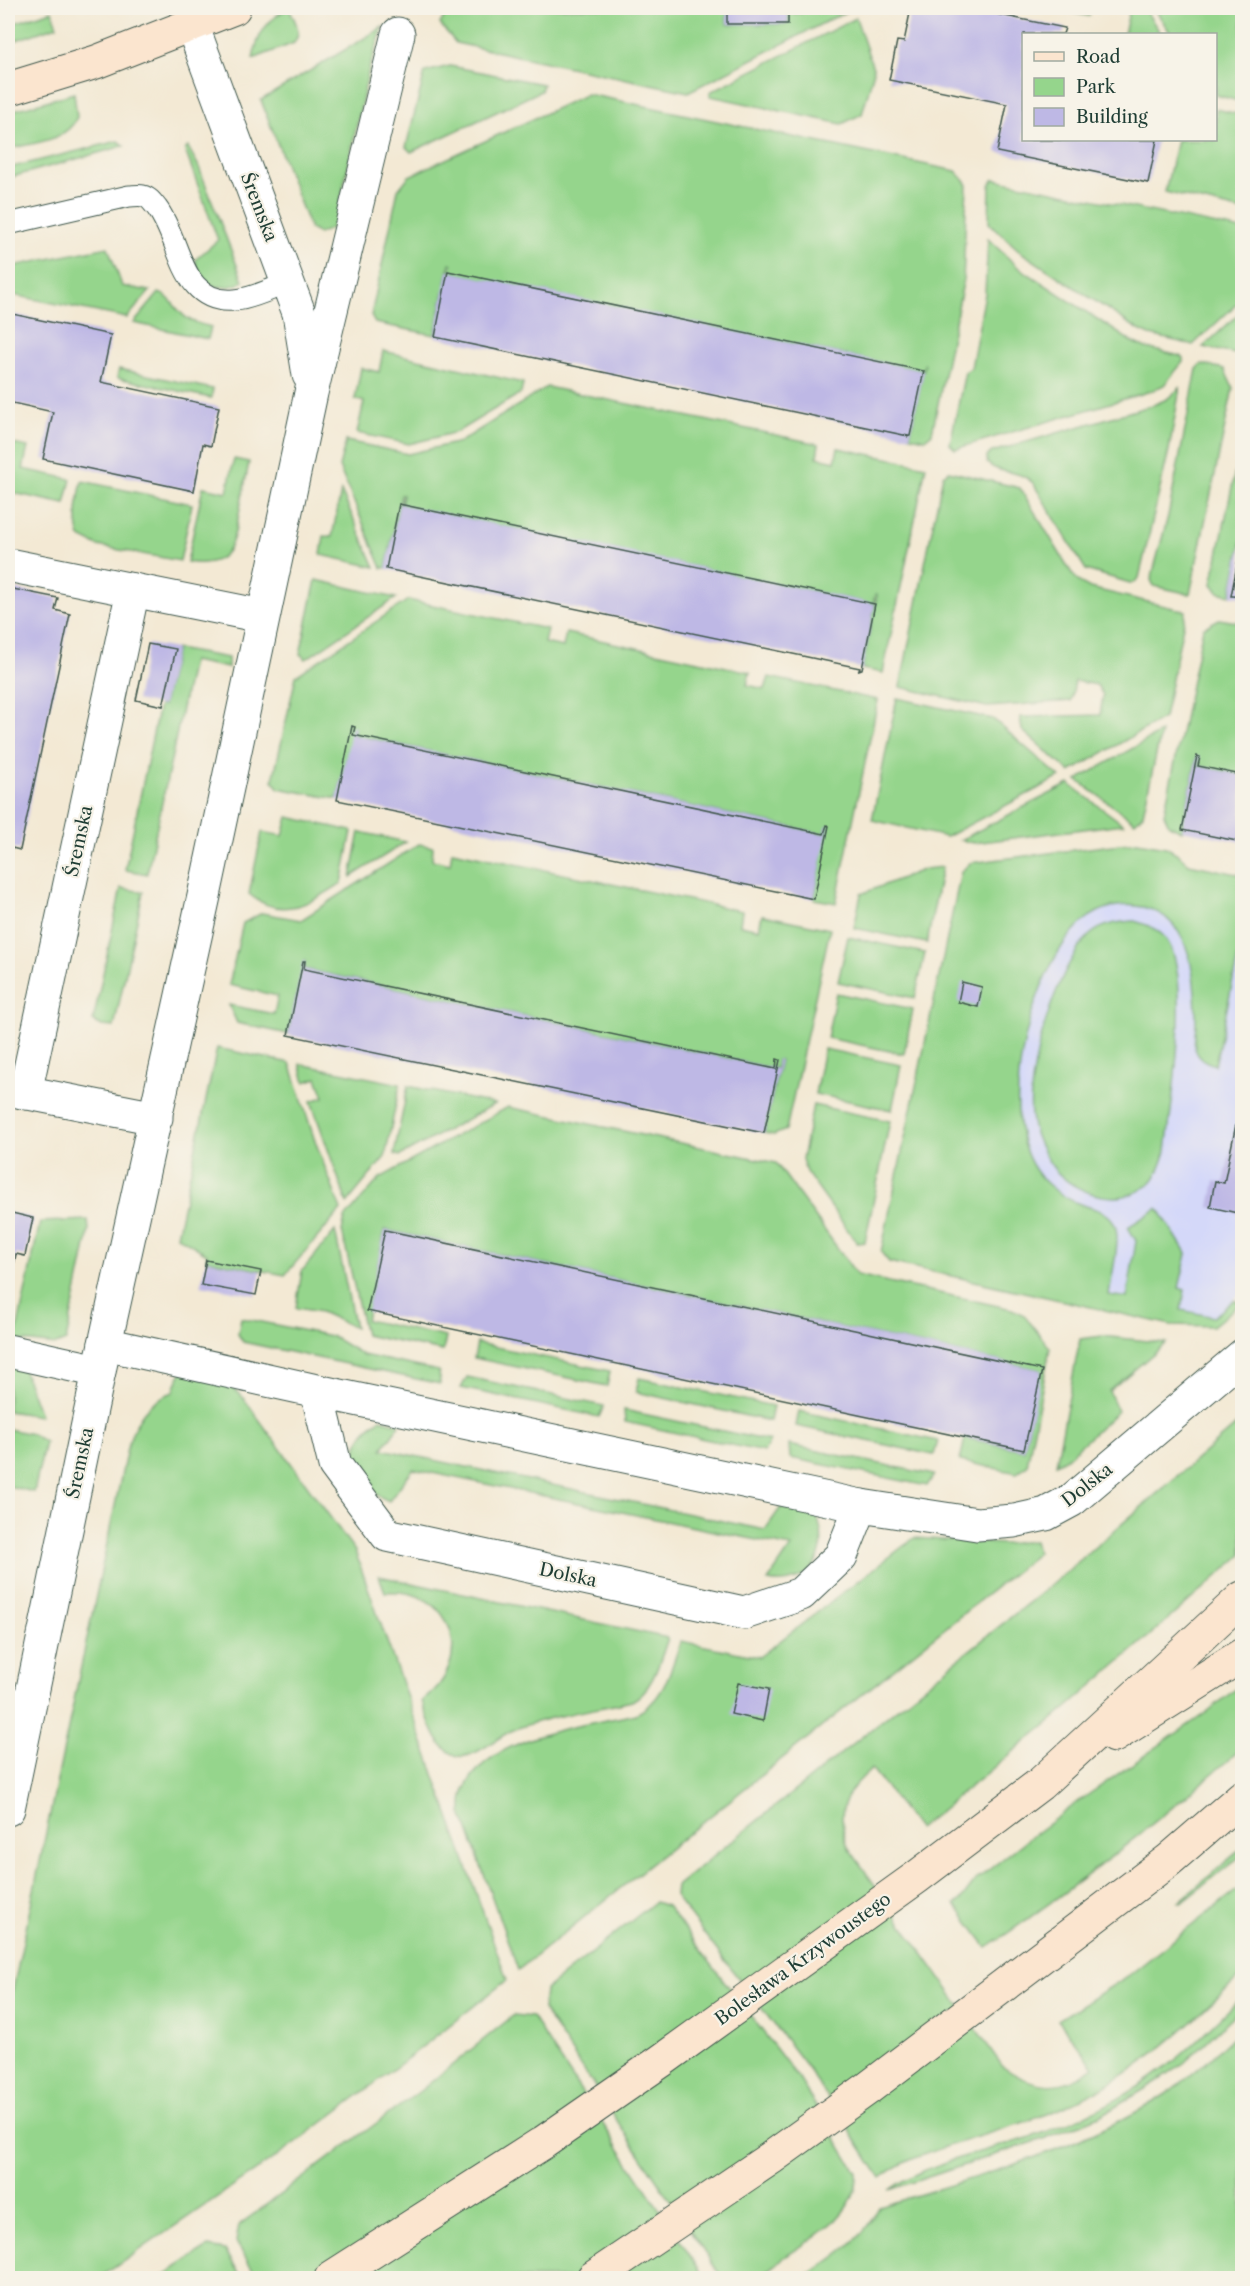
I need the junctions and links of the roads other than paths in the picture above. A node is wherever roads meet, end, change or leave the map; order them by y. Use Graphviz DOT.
graph roads {
  1 [pos="234,8"];
  2 [pos="189,16"];
  3 [pos="398,33"];
  4 [pos="8,89"];
  5 [pos="8,224"];
  6 [pos="288,282"];
  7 [pos="311,393"];
  8 [pos="8,565"];
  9 [pos="133,590"];
  10 [pos="262,616"];
  11 [pos="16,1091"];
  12 [pos="156,1118"];
  13 [pos="8,1351"];
  14 [pos="1242,1356"];
  15 [pos="102,1357"];
  16 [pos="317,1391"];
  17 [pos="861,1506"];
  18 [pos="1242,1598"];
  19 [pos="1242,1655"];
  20 [pos="1040,1784"];
  21 [pos="1242,1797"];
  22 [pos="8,1809"];
  23 [pos="331,2278"];
  24 [pos="592,2278"];
  1 -- 2 [label="main road"];
  2 -- 4 [label="main road"];
  2 -- 6 [label="street, Śremska"];
  3 -- 7 [label="street, Śremska"];
  5 -- 6 [label="lane"];
  6 -- 7 [label="street, Śremska"];
  7 -- 10 [label="street, Śremska"];
  8 -- 9 [label="street"];
  9 -- 10 [label="street"];
  9 -- 11 [label="street, Śremska"];
  10 -- 12 [label="street, Śremska"];
  11 -- 12 [label="street, Śremska"];
  12 -- 15 [label="street, Śremska"];
  13 -- 15 [label="street, Dolska"];
  14 -- 17 [label="street, Dolska"];
  15 -- 16 [label="street, Dolska"];
  15 -- 22 [label="street, Śremska"];
  16 -- 17 [label="street, Dolska"];
  16 -- 17 [label="street, Dolska"];
  18 -- 20 [label="main road, Bolesława Krzywoustego"];
  19 -- 20 [label="main road"];
  20 -- 23 [label="main road, Bolesława Krzywoustego"];
  21 -- 24 [label="main road"];
}
